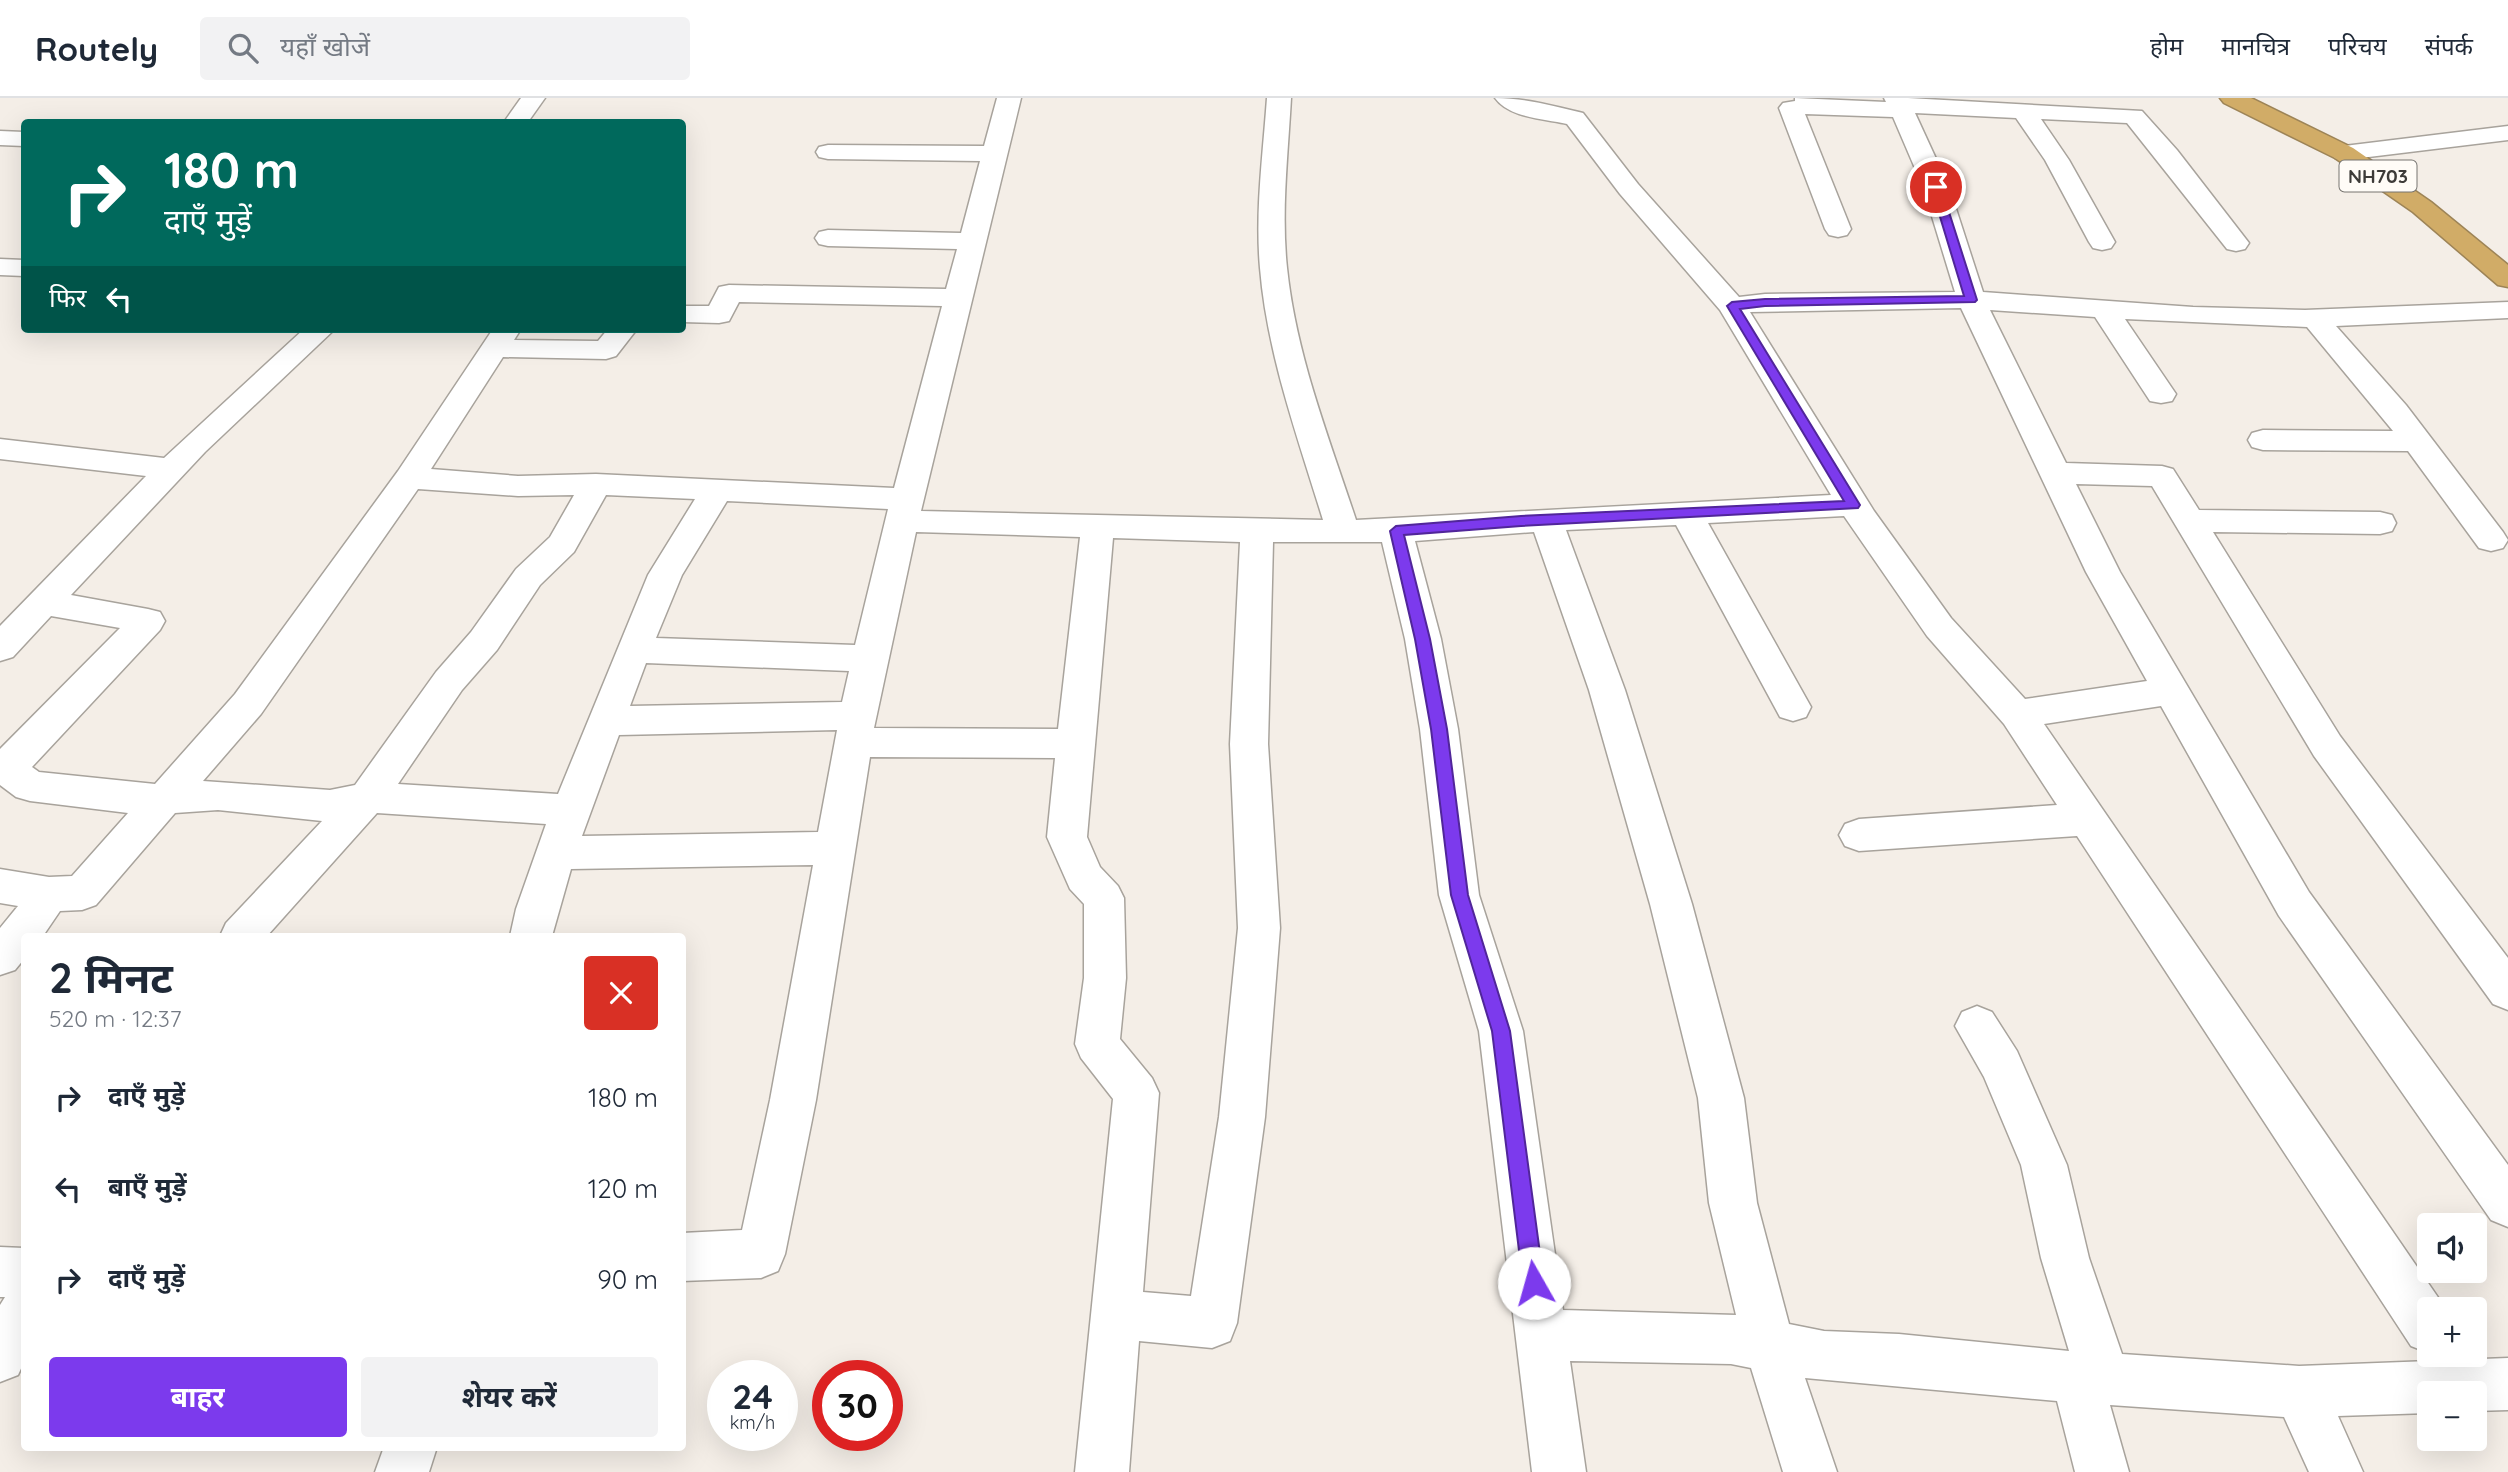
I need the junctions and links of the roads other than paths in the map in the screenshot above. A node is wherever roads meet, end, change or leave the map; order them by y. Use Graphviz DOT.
graph roads {
  1 [pos="533,98"];
  2 [pos="1009,98"];
  3 [pos="1279,98"];
  4 [pos="1507,98"];
  5 [pos="2232,98"];
  6 [pos="1807,103"];
  7 [pos="1899,104"];
  8 [pos="2127,107"];
  9 [pos="2024,112"];
  10 [pos="518,119"];
  11 [pos="2508,133"];
  12 [pos="0,138"];
  13 [pos="21,139"];
  14 [pos="828,152"];
  15 [pos="2344,153"];
  16 [pos="994,154"];
  17 [pos="1838,229"];
  18 [pos="828,239"];
  19 [pos="972,241"];
  20 [pos="2102,243"];
  21 [pos="2236,243"];
  22 [pos="0,267"];
  23 [pos="21,268"];
  24 [pos="2508,279"];
  25 [pos="959,298"];
  26 [pos="1971,300"];
  27 [pos="1732,306"];
  28 [pos="2104,309"];
  29 [pos="2508,310"];
  30 [pos="686,314"];
  31 [pos="2315,319"];
  32 [pos="317,333"];
  33 [pos="620,333"];
  34 [pos="501,338"];
  35 [pos="2161,394"];
  36 [pos="2263,440"];
  37 [pos="2417,441"];
  38 [pos="0,449"];
  39 [pos="172,469"];
  40 [pos="2056,473"];
  41 [pos="409,478"];
  42 [pos="596,484"];
  43 [pos="717,490"];
  44 [pos="1853,505"];
  45 [pos="905,510"];
  46 [pos="1686,513"];
  47 [pos="1546,520"];
  48 [pos="2190,521"];
  49 [pos="2380,523"];
  50 [pos="1098,528"];
  51 [pos="1257,531"];
  52 [pos="1343,531"];
  53 [pos="1396,531"];
  54 [pos="2491,540"];
  55 [pos="24,611"];
  56 [pos="0,648"];
  57 [pos="634,650"];
  58 [pos="870,659"];
  59 [pos="2170,691"];
  60 [pos="1793,708"];
  61 [pos="2017,714"];
  62 [pos="607,721"];
  63 [pos="855,729"];
  64 [pos="1075,744"];
  65 [pos="4,767"];
  66 [pos="368,797"];
  67 [pos="167,798"];
  68 [pos="572,810"];
  69 [pos="2088,819"];
  70 [pos="1859,835"];
  71 [pos="834,848"];
  72 [pos="556,853"];
  73 [pos="0,886"];
  74 [pos="49,894"];
  75 [pos="21,933"];
  76 [pos="21,933"];
  77 [pos="244,933"];
  78 [pos="532,933"];
  79 [pos="0,957"];
  80 [pos="2508,990"];
  81 [pos="1978,1026"];
  82 [pos="2508,1204"];
  83 [pos="686,1257"];
  84 [pos="0,1272"];
  85 [pos="21,1272"];
  86 [pos="2417,1310"];
  87 [pos="1115,1314"];
  88 [pos="21,1317"];
  89 [pos="1541,1335"];
  90 [pos="1769,1346"];
  91 [pos="0,1357"];
  92 [pos="2474,1374"];
  93 [pos="2090,1378"];
  94 [pos="2299,1392"];
  95 [pos="410,1451"];
  96 [pos="402,1472"];
  97 [pos="1102,1472"];
  98 [pos="1559,1472"];
  99 [pos="1810,1472"];
  100 [pos="2102,1472"];
  101 [pos="2336,1472"];
  1 -- 10 [label="street"];
  2 -- 16 [label="street"];
  3 -- 52 [label="street"];
  4 -- 27 [label="street"];
  5 -- 15 [label="highway, NH703"];
  6 -- 7 [label="street"];
  6 -- 17 [label="street"];
  7 -- 9 [label="street"];
  7 -- 26 [label="street"];
  8 -- 9 [label="street"];
  8 -- 21 [label="street"];
  9 -- 20 [label="street"];
  11 -- 15 [label="street"];
  12 -- 13 [label="street"];
  14 -- 16 [label="street"];
  15 -- 24 [label="highway, NH703"];
  16 -- 19 [label="street"];
  18 -- 19 [label="street"];
  19 -- 25 [label="street"];
  22 -- 23 [label="street"];
  25 -- 30 [label="street"];
  25 -- 45 [label="street"];
  26 -- 27 [label="street"];
  26 -- 28 [label="street"];
  26 -- 40 [label="street"];
  27 -- 44 [label="street"];
  28 -- 31 [label="street"];
  28 -- 35 [label="street"];
  29 -- 31 [label="street"];
  31 -- 37 [label="street"];
  32 -- 39 [label="street"];
  33 -- 34 [label="street"];
  34 -- 41 [label="street"];
  36 -- 37 [label="street"];
  37 -- 54 [label="street"];
  38 -- 39 [label="street"];
  39 -- 55 [label="street"];
  40 -- 48 [label="street"];
  40 -- 59 [label="street"];
  41 -- 42 [label="street"];
  41 -- 67 [label="street"];
  42 -- 43 [label="street"];
  42 -- 66 [label="street"];
  43 -- 45 [label="street"];
  43 -- 57 [label="street"];
  44 -- 46 [label="street"];
  44 -- 61 [label="street"];
  45 -- 50 [label="street"];
  45 -- 58 [label="street"];
  46 -- 47 [label="street"];
  46 -- 60 [label="street"];
  47 -- 53 [label="street"];
  47 -- 90 [label="street"];
  48 -- 49 [label="street"];
  48 -- 80 [label="street"];
  50 -- 51 [label="street"];
  50 -- 64 [label="street"];
  51 -- 52 [label="street"];
  51 -- 87 [label="street"];
  52 -- 53 [label="street"];
  53 -- 89 [label="street"];
  55 -- 56 [label="street"];
  55 -- 65 [label="street"];
  57 -- 58 [label="street"];
  57 -- 62 [label="street"];
  58 -- 63 [label="street"];
  59 -- 61 [label="street"];
  59 -- 82 [label="street"];
  61 -- 69 [label="street"];
  62 -- 63 [label="street"];
  62 -- 68 [label="street"];
  63 -- 64 [label="street"];
  63 -- 71 [label="street"];
  64 -- 87 [label="street"];
  65 -- 67 [label="street"];
  66 -- 67 [label="street"];
  66 -- 68 [label="street"];
  66 -- 77 [label="street"];
  67 -- 74 [label="street"];
  68 -- 72 [label="street"];
  69 -- 70 [label="street"];
  69 -- 86 [label="street"];
  71 -- 72 [label="street"];
  71 -- 83 [label="street"];
  72 -- 78 [label="street"];
  73 -- 74 [label="street"];
  74 -- 75 [label="street"];
  76 -- 79 [label="street"];
  81 -- 93 [label="street"];
  84 -- 85 [label="street"];
  87 -- 97 [label="street"];
  88 -- 91 [label="street"];
  89 -- 90 [label="street"];
  89 -- 98 [label="street"];
  90 -- 93 [label="street"];
  90 -- 99 [label="street"];
  92 -- 94 [label="street"];
  93 -- 94 [label="street"];
  93 -- 100 [label="street"];
  94 -- 101 [label="street"];
  95 -- 96 [label="street"];
}
